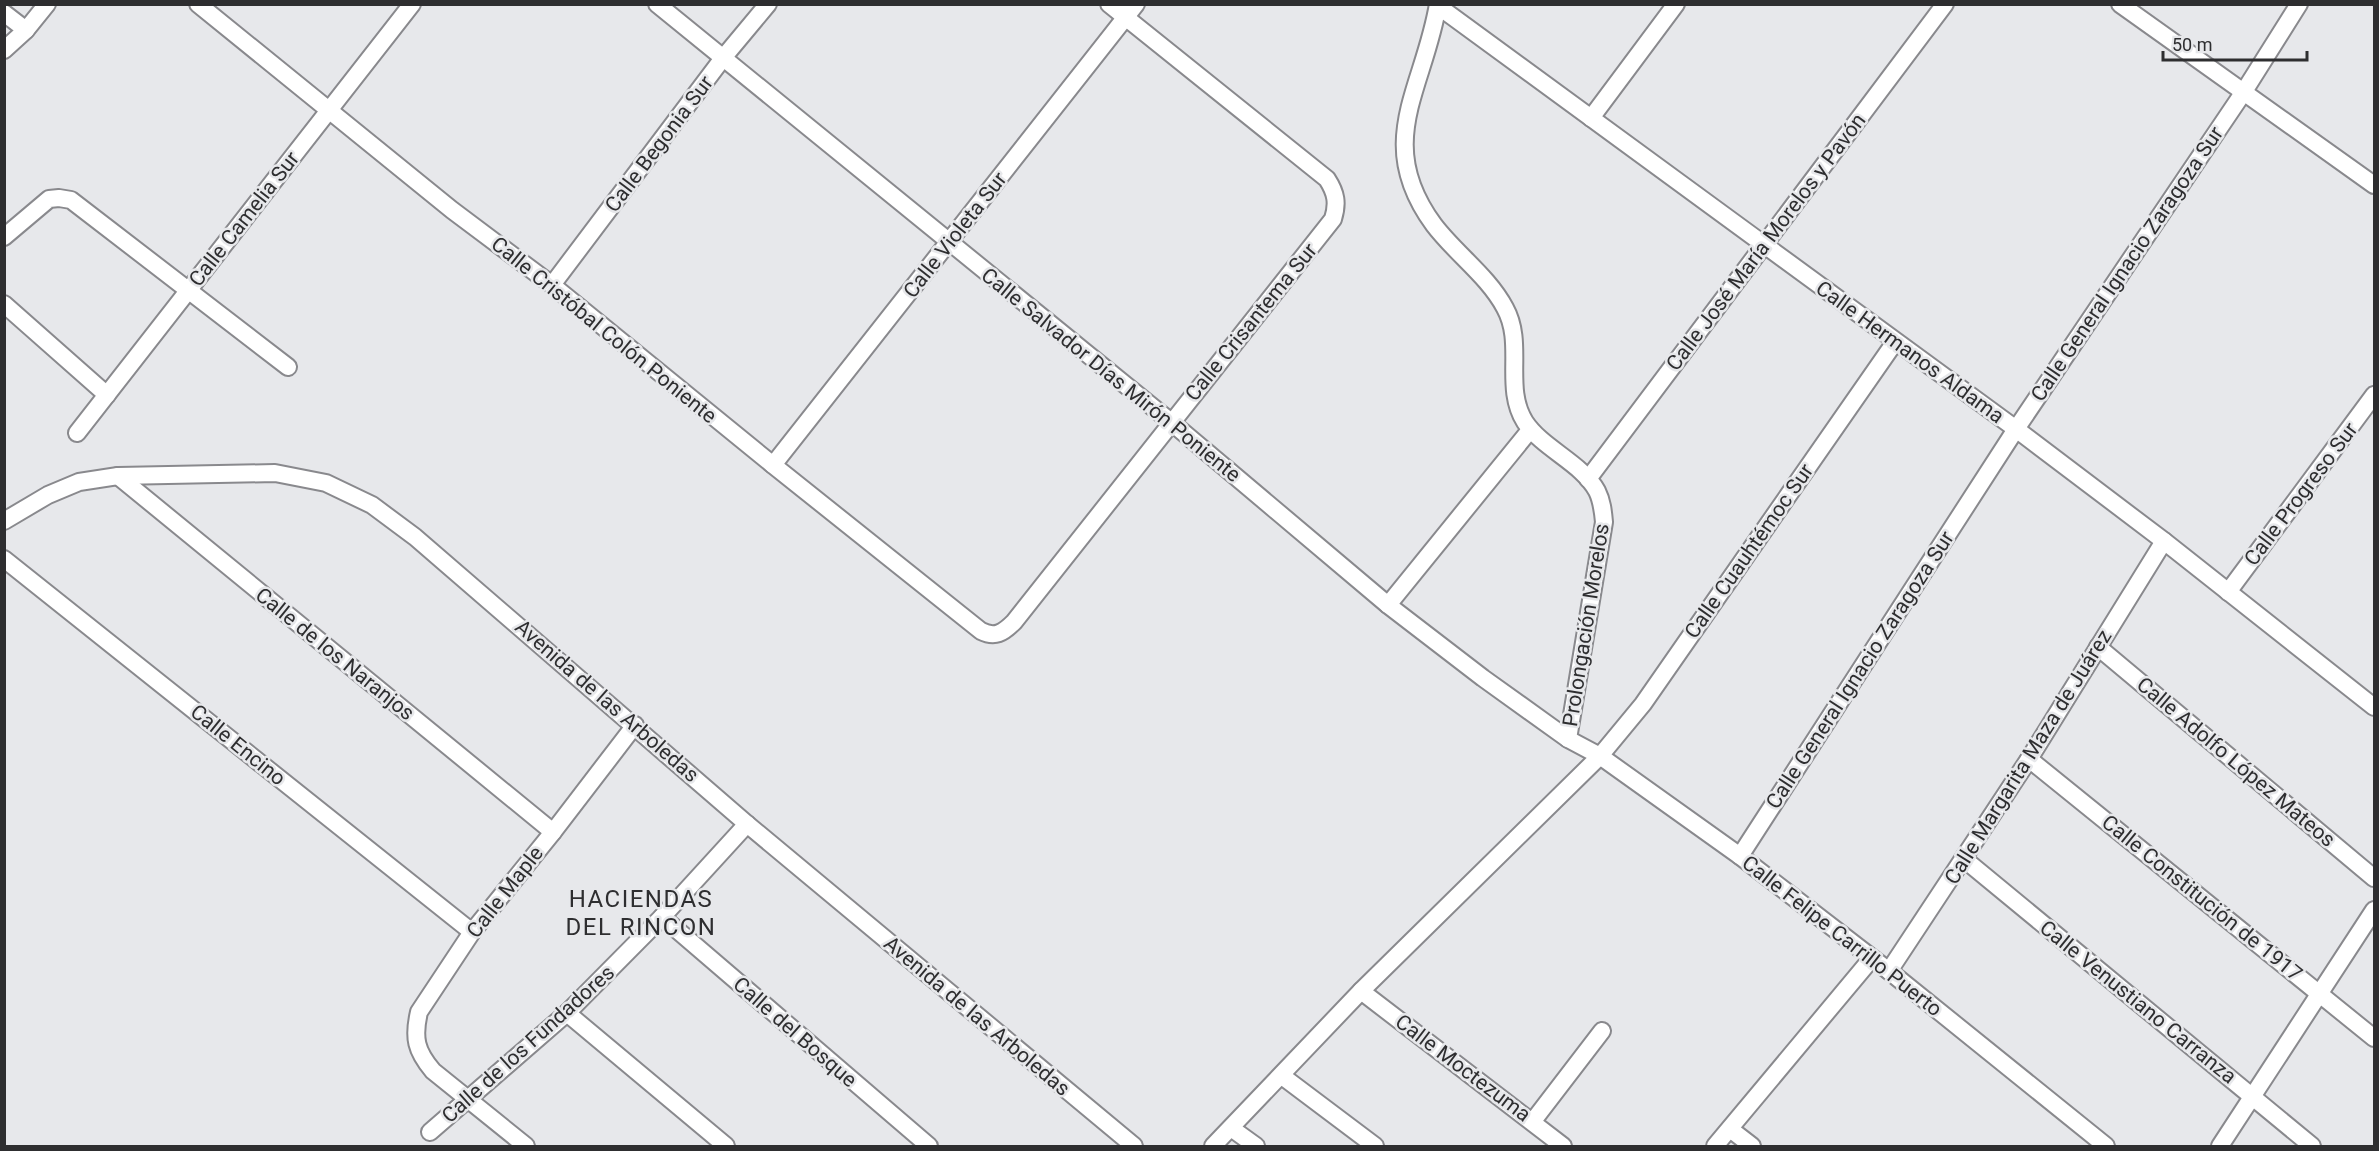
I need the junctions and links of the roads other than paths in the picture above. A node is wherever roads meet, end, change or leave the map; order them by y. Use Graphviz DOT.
graph roads {
  1 [pos="47,4"];
  2 [pos="198,4"];
  3 [pos="412,4"];
  4 [pos="657,4"];
  5 [pos="768,4"];
  6 [pos="1108,4"];
  7 [pos="1137,4"];
  8 [pos="1676,4"];
  9 [pos="1945,4"];
  10 [pos="2120,4"];
  11 [pos="2299,4"];
  12 [pos="1438,5"];
  13 [pos="4,13"];
  14 [pos="1126,18"];
  15 [pos="26,30"];
  16 [pos="4,50"];
  17 [pos="723,58"];
  18 [pos="2243,93"];
  19 [pos="328,109"];
  20 [pos="1591,118"];
  21 [pos="2374,184"];
  22 [pos="4,237"];
  23 [pos="949,242"];
  24 [pos="1763,245"];
  25 [pos="552,285"];
  26 [pos="189,290"];
  27 [pos="4,304"];
  28 [pos="1895,342"];
  29 [pos="288,367"];
  30 [pos="106,395"];
  31 [pos="2374,395"];
  32 [pos="1171,422"];
  33 [pos="1530,429"];
  34 [pos="2016,429"];
  35 [pos="77,433"];
  36 [pos="773,465"];
  37 [pos="118,476"];
  38 [pos="1588,479"];
  39 [pos="4,521"];
  40 [pos="2164,541"];
  41 [pos="4,559"];
  42 [pos="2228,592"];
  43 [pos="1388,605"];
  44 [pos="1014,622"];
  45 [pos="2098,647"];
  46 [pos="2374,707"];
  47 [pos="635,725"];
  48 [pos="1568,739"];
  49 [pos="1600,756"];
  50 [pos="2030,759"];
  51 [pos="747,824"];
  52 [pos="553,832"];
  53 [pos="1740,856"];
  54 [pos="1964,859"];
  55 [pos="2374,878"];
  56 [pos="2374,910"];
  57 [pos="662,917"];
  58 [pos="472,932"];
  59 [pos="1872,958"];
  60 [pos="1889,971"];
  61 [pos="1361,991"];
  62 [pos="2320,994"];
  63 [pos="567,1013"];
  64 [pos="1602,1031"];
  65 [pos="2374,1038"];
  66 [pos="1282,1076"];
  67 [pos="2252,1096"];
  68 [pos="468,1099"];
  69 [pos="1533,1121"];
  70 [pos="1231,1128"];
  71 [pos="1730,1129"];
  72 [pos="430,1132"];
  73 [pos="526,1146"];
  74 [pos="726,1146"];
  75 [pos="929,1146"];
  76 [pos="1134,1146"];
  77 [pos="1213,1146"];
  78 [pos="1256,1146"];
  79 [pos="1375,1146"];
  80 [pos="1563,1146"];
  81 [pos="1715,1146"];
  82 [pos="1752,1146"];
  83 [pos="2106,1146"];
  84 [pos="2220,1146"];
  85 [pos="2312,1146"];
  1 -- 15 [label="street"];
  2 -- 19 [label="street, Calle Cristóbal Colón Poniente"];
  3 -- 19 [label="street, Calle Camelia Sur"];
  4 -- 17 [label="street, Calle Salvador Días Mirón Poniente"];
  5 -- 17 [label="street, Calle Begonia Sur"];
  6 -- 14 [label="street"];
  7 -- 14 [label="street, Calle Violeta Sur"];
  8 -- 20 [label="street"];
  9 -- 24 [label="street, Calle José María Morelos y Pavón"];
  10 -- 18 [label="street"];
  11 -- 18 [label="street, Calle General Ignacio Zaragoza Sur"];
  12 -- 20 [label="street, Calle Hermanos Aldama"];
  12 -- 33 [label="street"];
  13 -- 15 [label="street"];
  14 -- 23 [label="street, Calle Violeta Sur"];
  14 -- 32 [label="street, Calle Crisantema Sur"];
  15 -- 16 [label="street"];
  17 -- 23 [label="street, Calle Salvador Días Mirón Poniente"];
  17 -- 25 [label="street, Calle Begonia Sur"];
  18 -- 21 [label="street"];
  18 -- 34 [label="street, Calle General Ignacio Zaragoza Sur"];
  19 -- 25 [label="street, Calle Cristóbal Colón Poniente"];
  19 -- 26 [label="street, Calle Camelia Sur"];
  20 -- 24 [label="street, Calle Hermanos Aldama"];
  22 -- 26 [label="street"];
  23 -- 32 [label="street, Calle Salvador Días Mirón Poniente"];
  23 -- 36 [label="street, Calle Violeta Sur"];
  24 -- 28 [label="street, Calle Hermanos Aldama"];
  24 -- 38 [label="street, Calle José María Morelos y Pavón"];
  25 -- 36 [label="street, Calle Cristóbal Colón Poniente"];
  26 -- 29 [label="street"];
  26 -- 30 [label="street, Calle Camelia Sur"];
  27 -- 30 [label="street"];
  28 -- 34 [label="street, Calle Hermanos Aldama"];
  28 -- 49 [label="street, Calle Cuauhtémoc Sur"];
  30 -- 35 [label="street, Calle Camelia Sur"];
  31 -- 42 [label="street, Calle Progreso Sur"];
  32 -- 43 [label="street, Calle Salvador Días Mirón Poniente"];
  32 -- 44 [label="street, Calle Crisantema Sur"];
  33 -- 38 [label="street"];
  33 -- 43 [label="street"];
  34 -- 40 [label="street, Calle Hermanos Aldama"];
  34 -- 53 [label="street, Calle General Ignacio Zaragoza Sur"];
  36 -- 44 [label="street, Calle Cristóbal Colón Poniente"];
  37 -- 39 [label="street, Avenida de las Arboledas"];
  37 -- 47 [label="street, Avenida de las Arboledas"];
  37 -- 52 [label="street, Calle de los Naranjos"];
  38 -- 48 [label="street, Prolongación Morelos"];
  40 -- 42 [label="street, Calle Hermanos Aldama"];
  40 -- 45 [label="street, Calle Margarita Maza de Juárez"];
  41 -- 58 [label="street, Calle Encino"];
  42 -- 46 [label="street, Calle Hermanos Aldama"];
  43 -- 48 [label="street, Calle Salvador Días Mirón Poniente"];
  45 -- 50 [label="street, Calle Margarita Maza de Juárez"];
  45 -- 55 [label="street, Calle Adolfo López Mateos"];
  47 -- 51 [label="street, Avenida de las Arboledas"];
  47 -- 52 [label="street, Calle Maple"];
  48 -- 49 [label="street, Calle Felipe Carrillo Puerto"];
  49 -- 53 [label="street, Calle Felipe Carrillo Puerto"];
  49 -- 61 [label="street, Calle Cuauhtémoc Sur"];
  50 -- 54 [label="street, Calle Margarita Maza de Juárez"];
  50 -- 62 [label="street, Calle Constitución de 1917"];
  51 -- 57 [label="street, Calle de los Fundadores"];
  51 -- 76 [label="street, Avenida de las Arboledas"];
  52 -- 58 [label="street, Calle Maple"];
  53 -- 59 [label="street, Calle Felipe Carrillo Puerto"];
  54 -- 60 [label="street, Calle Margarita Maza de Juárez"];
  54 -- 67 [label="street, Calle Venustiano Carranza"];
  56 -- 62 [label="street"];
  57 -- 63 [label="street, Calle de los Fundadores"];
  57 -- 75 [label="street, Calle del Bosque"];
  58 -- 68 [label="street, Calle Maple"];
  59 -- 60 [label="street, Calle Felipe Carrillo Puerto"];
  59 -- 71 [label="street"];
  60 -- 83 [label="street, Calle Felipe Carrillo Puerto"];
  61 -- 66 [label="street, Calle Cuauhtémoc Sur"];
  61 -- 69 [label="street, Calle Moctezuma"];
  62 -- 65 [label="street, Calle Constitución de 1917"];
  62 -- 67 [label="street"];
  63 -- 68 [label="street, Calle de los Fundadores"];
  63 -- 74 [label="street"];
  64 -- 69 [label="street"];
  66 -- 70 [label="street, Calle Cuauhtémoc Sur"];
  66 -- 79 [label="street"];
  67 -- 84 [label="street"];
  67 -- 85 [label="street, Calle Venustiano Carranza"];
  68 -- 72 [label="street, Calle de los Fundadores"];
  68 -- 73 [label="street"];
  69 -- 80 [label="street, Calle Moctezuma"];
  70 -- 77 [label="street, Calle Cuauhtémoc Sur"];
  70 -- 78 [label="street"];
  71 -- 81 [label="street"];
  71 -- 82 [label="street"];
}
